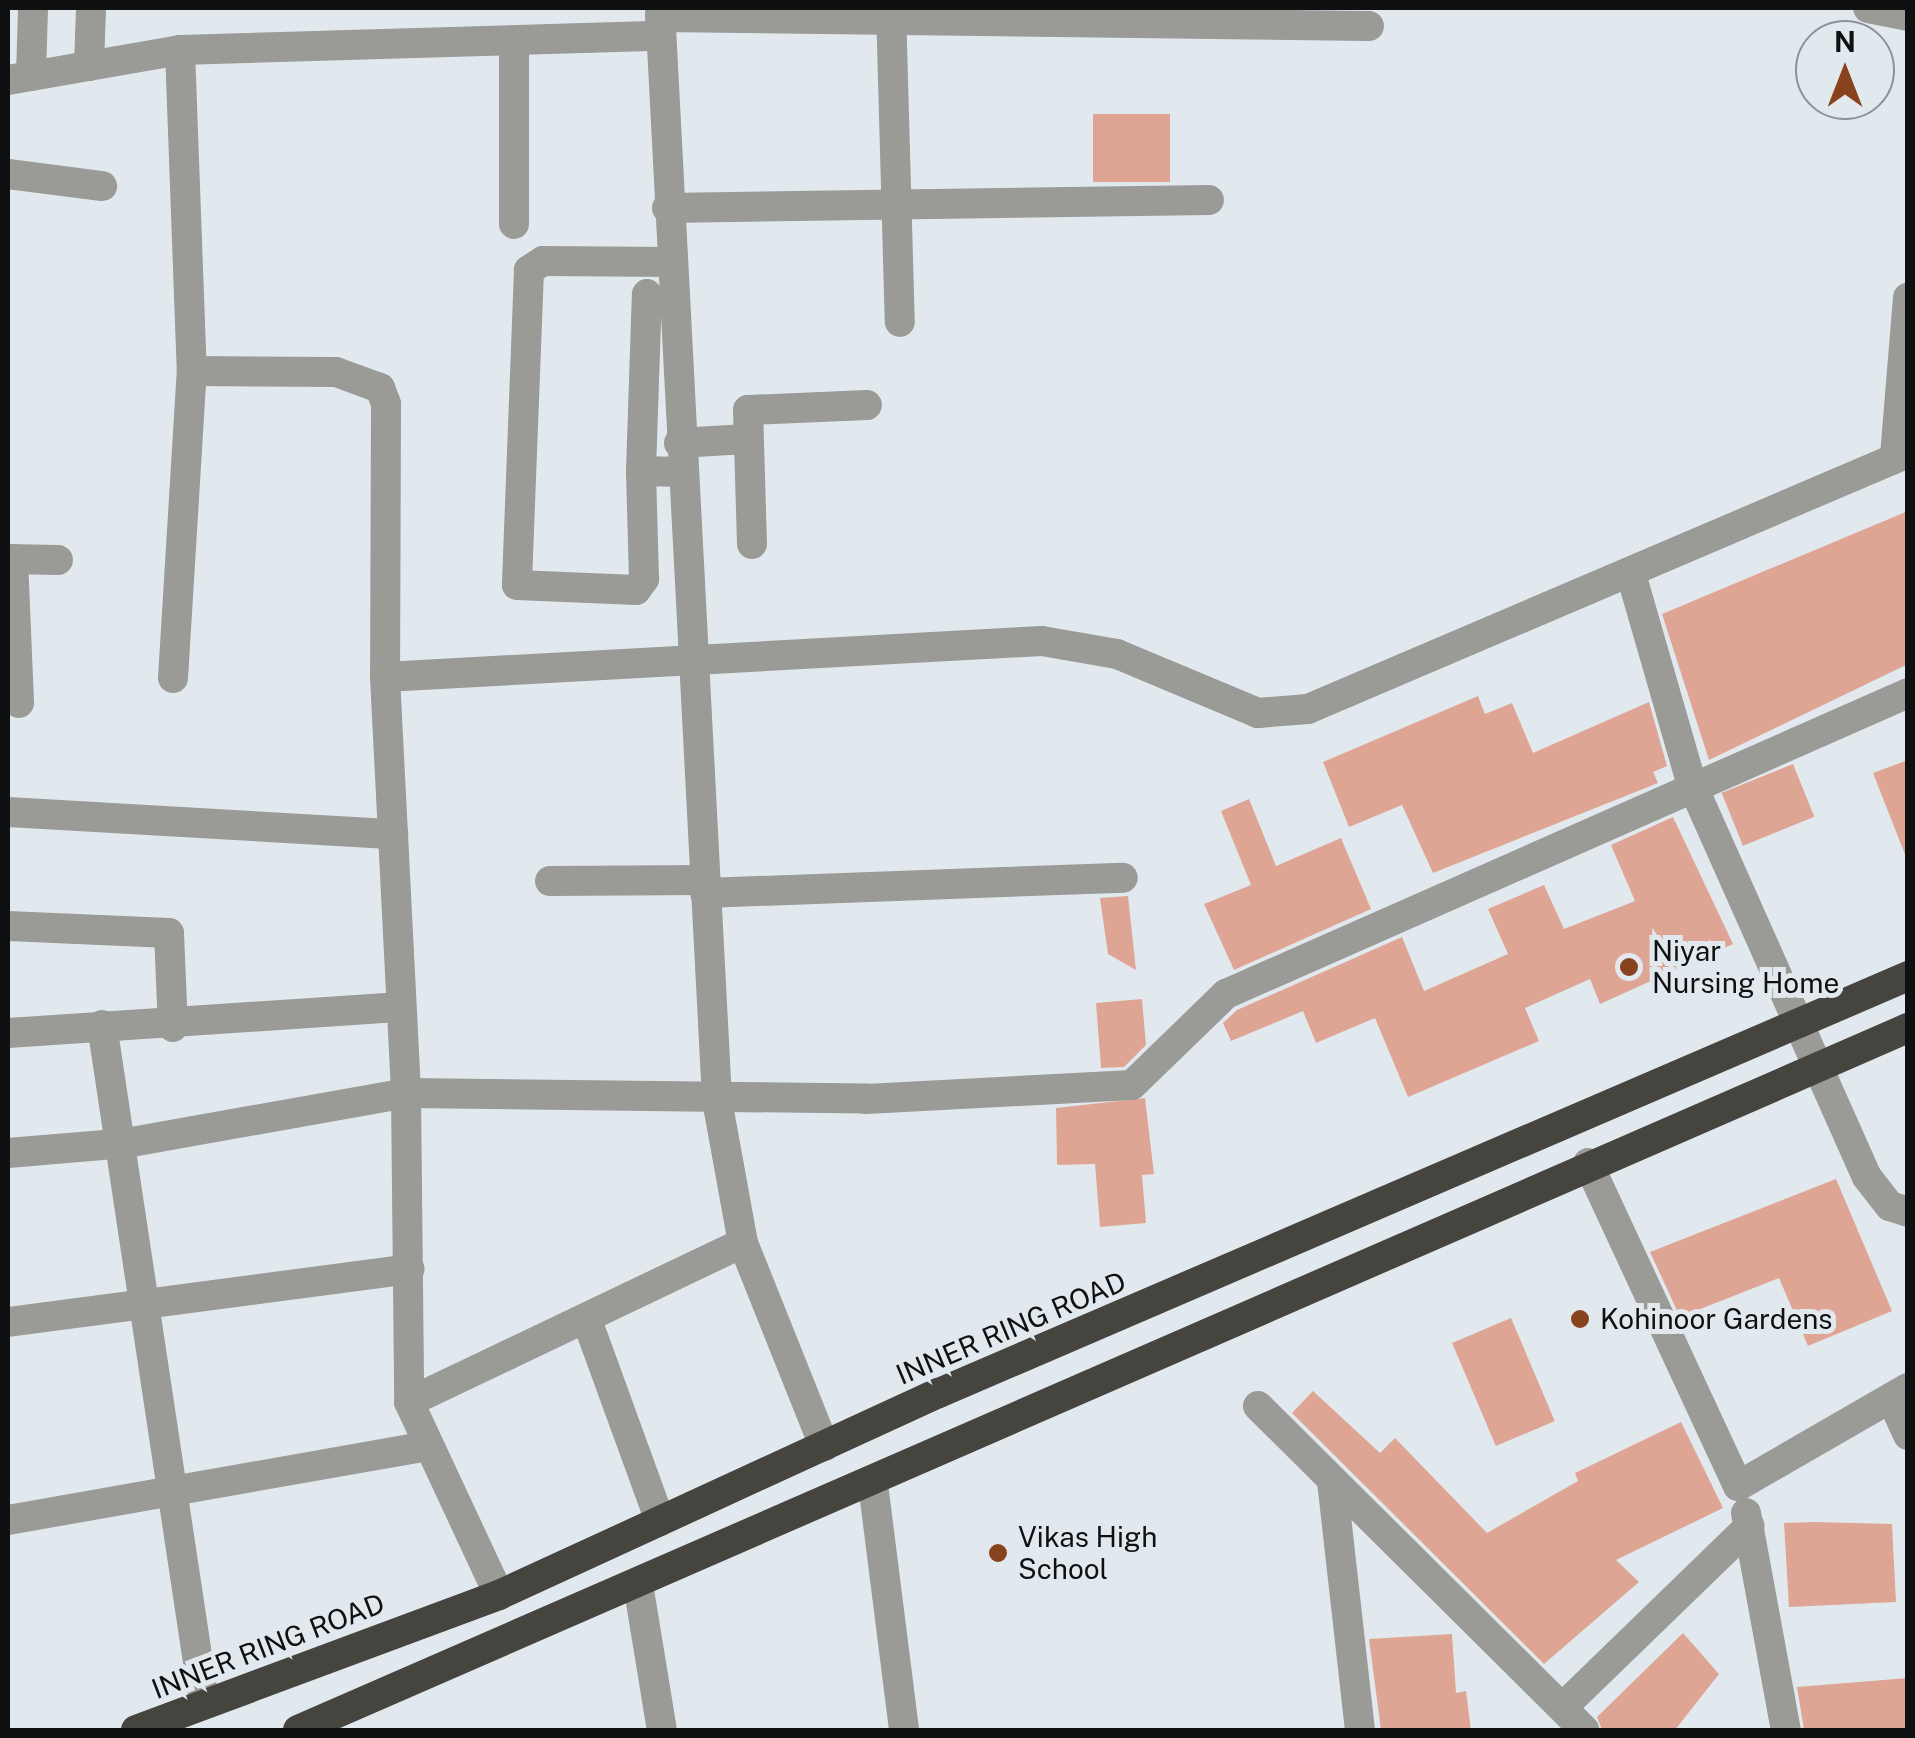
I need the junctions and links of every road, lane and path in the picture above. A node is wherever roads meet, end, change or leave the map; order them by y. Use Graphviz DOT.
graph roads {
  1 [pos="32,8"];
  2 [pos="91,8"];
  3 [pos="1868,8"];
  4 [pos="891,13"];
  5 [pos="1908,16"];
  6 [pos="660,20"];
  7 [pos="1369,26"];
  8 [pos="514,43"];
  9 [pos="180,50"];
  10 [pos="89,66"];
  11 [pos="20,78"];
  12 [pos="8,174"];
  13 [pos="102,186"];
  14 [pos="1208,200"];
  15 [pos="896,204"];
  16 [pos="667,208"];
  17 [pos="514,224"];
  18 [pos="671,262"];
  19 [pos="654,294"];
  20 [pos="1908,298"];
  21 [pos="900,322"];
  22 [pos="643,358"];
  23 [pos="675,359"];
  24 [pos="192,371"];
  25 [pos="867,404"];
  26 [pos="746,439"];
  27 [pos="1901,454"];
  28 [pos="680,458"];
  29 [pos="641,470"];
  30 [pos="752,544"];
  31 [pos="10,559"];
  32 [pos="58,560"];
  33 [pos="1631,574"];
  34 [pos="690,655"];
  35 [pos="385,677"];
  36 [pos="173,678"];
  37 [pos="1908,693"];
  38 [pos="19,703"];
  39 [pos="1691,782"];
  40 [pos="8,812"];
  41 [pos="393,834"];
  42 [pos="1124,878"];
  43 [pos="550,881"];
  44 [pos="704,886"];
  45 [pos="8,926"];
  46 [pos="1908,976"];
  47 [pos="401,1007"];
  48 [pos="1796,1020"];
  49 [pos="102,1025"];
  50 [pos="173,1027"];
  51 [pos="1908,1028"];
  52 [pos="8,1033"];
  53 [pos="1821,1061"];
  54 [pos="406,1092"];
  55 [pos="717,1100"];
  56 [pos="126,1143"];
  57 [pos="8,1154"];
  58 [pos="1588,1163"];
  59 [pos="1908,1212"];
  60 [pos="743,1243"];
  61 [pos="410,1269"];
  62 [pos="146,1304"];
  63 [pos="8,1322"];
  64 [pos="588,1322"];
  65 [pos="1899,1393"];
  66 [pos="408,1402"];
  67 [pos="1258,1406"];
  68 [pos="1908,1435"];
  69 [pos="426,1446"];
  70 [pos="824,1446"];
  71 [pos="1332,1481"];
  72 [pos="873,1484"];
  73 [pos="1738,1486"];
  74 [pos="170,1494"];
  75 [pos="8,1520"];
  76 [pos="660,1521"];
  77 [pos="1750,1526"];
  78 [pos="638,1584"];
  79 [pos="499,1595"];
  80 [pos="204,1702"];
  81 [pos="1565,1705"];
  82 [pos="136,1730"];
  83 [pos="298,1730"];
  84 [pos="662,1730"];
  85 [pos="904,1730"];
  86 [pos="1360,1730"];
  87 [pos="1584,1730"];
  88 [pos="1786,1730"];
  1 -- 11 [label="street"];
  2 -- 10 [label="street"];
  3 -- 5 [label="street"];
  4 -- 6 [label="street"];
  4 -- 7 [label="street"];
  4 -- 15 [label="street"];
  6 -- 8 [label="street"];
  6 -- 16 [label="street"];
  8 -- 9 [label="street"];
  8 -- 17 [label="street"];
  9 -- 10 [label="street"];
  9 -- 24 [label="street"];
  10 -- 11 [label="street"];
  12 -- 13 [label="street"];
  14 -- 15 [label="street"];
  15 -- 16 [label="street"];
  15 -- 21 [label="street"];
  16 -- 18 [label="street"];
  18 -- 19 [label="street"];
  18 -- 29 [label="street"];
  19 -- 22 [label="street"];
  19 -- 23 [label="street"];
  20 -- 27 [label="street"];
  22 -- 23 [label="street"];
  22 -- 29 [label="street"];
  23 -- 28 [label="street"];
  24 -- 35 [label="street"];
  24 -- 36 [label="street"];
  25 -- 26 [label="street"];
  26 -- 28 [label="street"];
  26 -- 30 [label="street"];
  27 -- 33 [label="street"];
  28 -- 29 [label="street"];
  28 -- 34 [label="street"];
  31 -- 32 [label="street"];
  31 -- 38 [label="street"];
  33 -- 34 [label="street"];
  33 -- 39 [label="street"];
  34 -- 35 [label="street"];
  34 -- 44 [label="street"];
  35 -- 41 [label="street"];
  37 -- 39 [label="street"];
  39 -- 48 [label="street"];
  39 -- 55 [label="street"];
  40 -- 41 [label="street"];
  41 -- 47 [label="street"];
  42 -- 44 [label="street"];
  43 -- 44 [label="street"];
  44 -- 55 [label="street"];
  45 -- 50 [label="street"];
  46 -- 48 [label="highway, INNER RING ROAD"];
  47 -- 50 [label="street"];
  47 -- 54 [label="street"];
  48 -- 53 [label="street"];
  48 -- 70 [label="highway, INNER RING ROAD"];
  49 -- 50 [label="street"];
  49 -- 52 [label="street"];
  49 -- 56 [label="street"];
  51 -- 53 [label="highway"];
  53 -- 58 [label="highway"];
  53 -- 59 [label="street"];
  54 -- 55 [label="street"];
  54 -- 56 [label="street"];
  54 -- 61 [label="street"];
  55 -- 60 [label="street"];
  56 -- 57 [label="street"];
  56 -- 62 [label="street"];
  58 -- 72 [label="highway"];
  58 -- 73 [label="street"];
  60 -- 64 [label="street"];
  60 -- 70 [label="street"];
  61 -- 62 [label="street"];
  61 -- 66 [label="street"];
  62 -- 63 [label="street"];
  62 -- 74 [label="street"];
  64 -- 66 [label="street"];
  64 -- 76 [label="street"];
  65 -- 68 [label="street"];
  65 -- 73 [label="street"];
  66 -- 69 [label="street"];
  67 -- 71 [label="street"];
  69 -- 74 [label="street"];
  69 -- 79 [label="street"];
  70 -- 76 [label="highway, INNER RING ROAD"];
  71 -- 81 [label="street"];
  71 -- 86 [label="street"];
  72 -- 78 [label="highway"];
  72 -- 85 [label="street"];
  73 -- 77 [label="street"];
  74 -- 75 [label="street"];
  74 -- 80 [label="street"];
  76 -- 79 [label="highway, INNER RING ROAD"];
  77 -- 81 [label="street"];
  77 -- 88 [label="street"];
  78 -- 83 [label="highway"];
  78 -- 84 [label="street"];
  79 -- 80 [label="highway, INNER RING ROAD"];
  80 -- 82 [label="highway, INNER RING ROAD"];
  81 -- 87 [label="street"];
}
